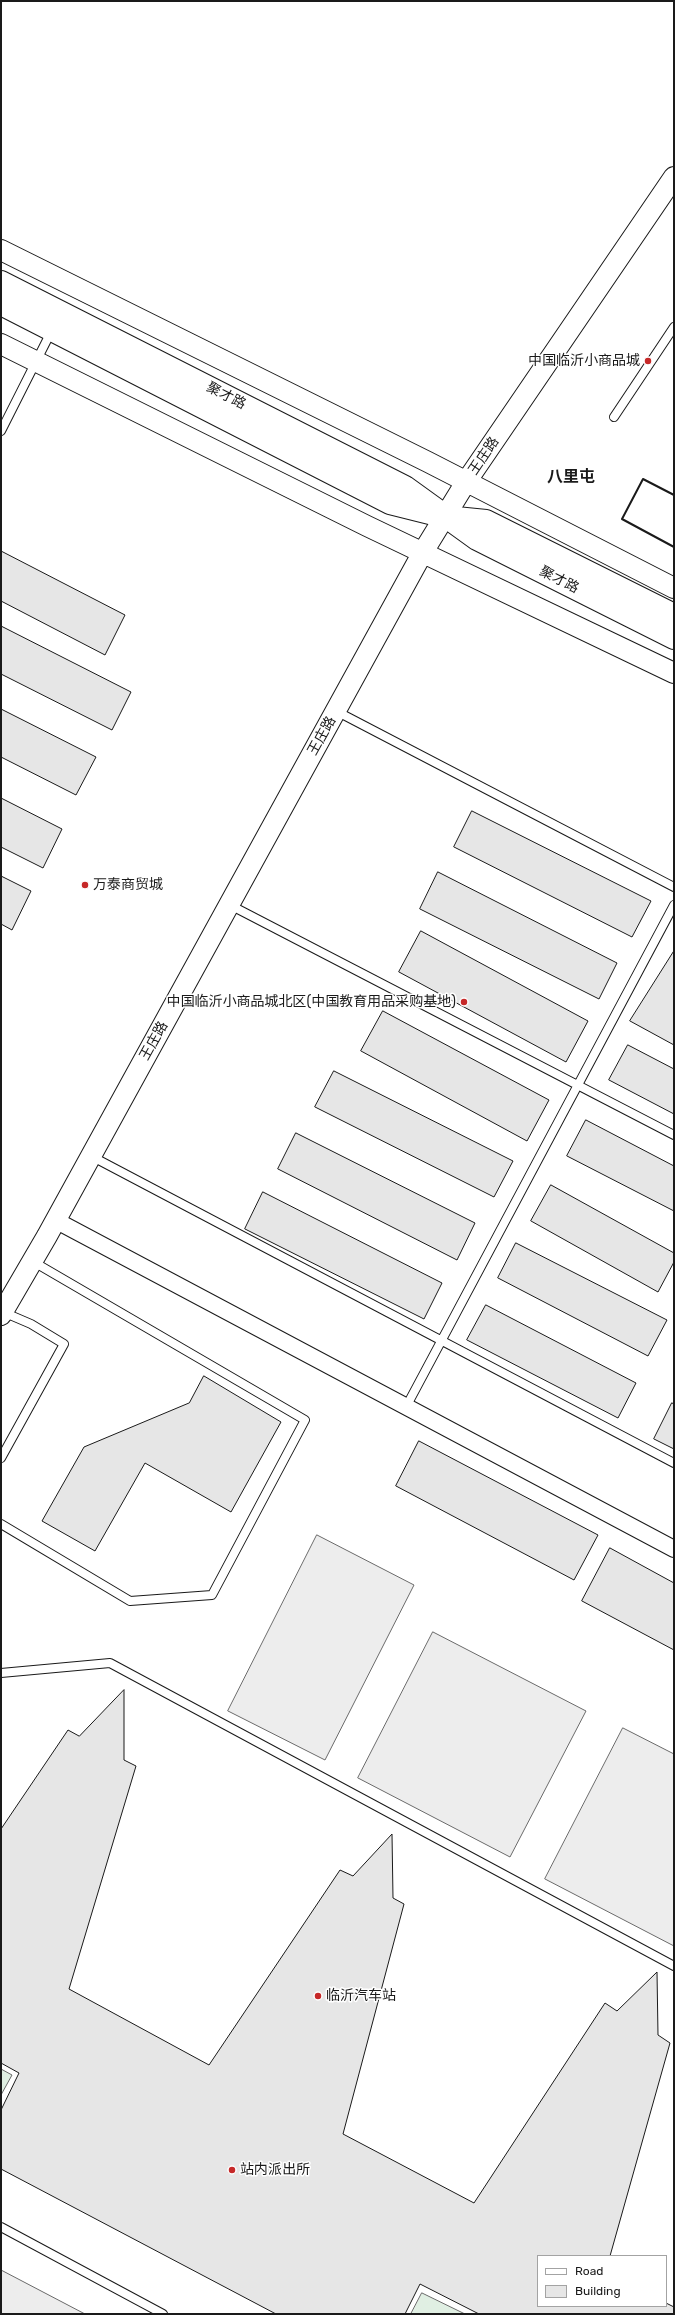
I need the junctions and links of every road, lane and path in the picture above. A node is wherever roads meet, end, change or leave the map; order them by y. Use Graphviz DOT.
graph roads {
  1 [pos="674,177"];
  2 [pos="1,250"];
  3 [pos="1,282"];
  4 [pos="1,304"];
  5 [pos="674,327"];
  6 [pos="53,329"];
  7 [pos="1,344"];
  8 [pos="36,361"];
  9 [pos="614,418"];
  10 [pos="1,431"];
  11 [pos="466,482"];
  12 [pos="446,517"];
  13 [pos="423,552"];
  14 [pos="674,588"];
  15 [pos="674,615"];
  16 [pos="674,638"];
  17 [pos="674,673"];
  18 [pos="336,710"];
  19 [pos="674,887"];
  20 [pos="229,904"];
  21 [pos="674,905"];
  22 [pos="577,1085"];
  23 [pos="674,1135"];
  24 [pos="91,1156"];
  25 [pos="55,1220"];
  26 [pos="32,1261"];
  27 [pos="2,1313"];
  28 [pos="441,1340"];
  29 [pos="406,1407"];
  30 [pos="1,1458"];
  31 [pos="674,1462"];
  32 [pos="1,1524"];
  33 [pos="674,1549"];
  34 [pos="1,1673"];
  35 [pos="674,1966"];
  36 [pos="1,2227"];
  37 [pos="163,2314"];
  1 -- 11 [label="street, 王庄路"];
  2 -- 11 [label="street"];
  3 -- 12 [label="main road, 聚才路"];
  4 -- 6 [label="main road, 聚才路"];
  5 -- 9 [label="lane"];
  6 -- 8 [label="lane"];
  6 -- 12 [label="main road, 聚才路"];
  7 -- 8 [label="street"];
  8 -- 10 [label="lane"];
  8 -- 13 [label="street"];
  11 -- 12 [label="street, 王庄路"];
  11 -- 14 [label="street"];
  12 -- 13 [label="street, 王庄路"];
  12 -- 15 [label="main road, 聚才路"];
  12 -- 16 [label="main road, 聚才路"];
  13 -- 17 [label="street"];
  13 -- 18 [label="street, 王庄路"];
  18 -- 19 [label="lane"];
  18 -- 20 [label="street, 王庄路"];
  20 -- 22 [label="lane"];
  20 -- 24 [label="street, 王庄路"];
  21 -- 22 [label="lane"];
  22 -- 23 [label="lane"];
  22 -- 28 [label="lane"];
  24 -- 25 [label="street, 王庄路"];
  24 -- 28 [label="lane"];
  25 -- 26 [label="street, 王庄路"];
  25 -- 29 [label="street"];
  26 -- 27 [label="street, 王庄路"];
  26 -- 32 [label="lane"];
  27 -- 30 [label="lane"];
  28 -- 29 [label="lane"];
  28 -- 31 [label="lane"];
  29 -- 33 [label="street"];
  34 -- 35 [label="lane"];
  36 -- 37 [label="lane"];
}
